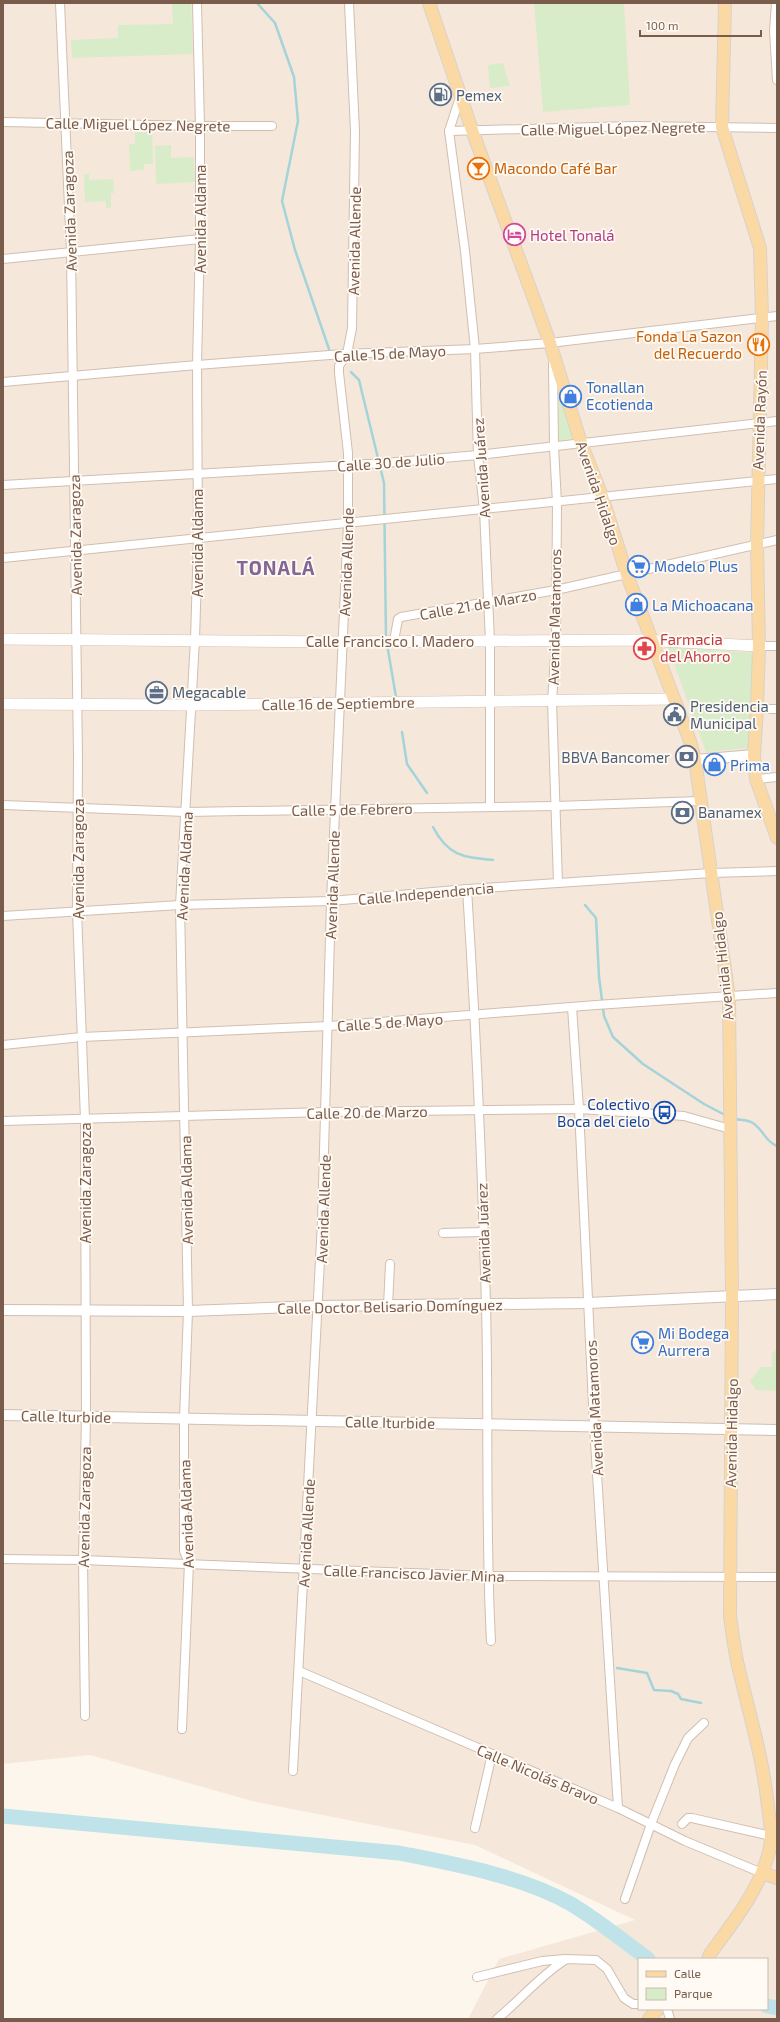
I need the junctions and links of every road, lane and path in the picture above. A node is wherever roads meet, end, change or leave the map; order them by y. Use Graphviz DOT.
graph roads {
  1 [pos="60,3"];
  2 [pos="197,3"];
  3 [pos="349,3"];
  4 [pos="429,3"];
  5 [pos="725,3"];
  6 [pos="776,3"];
  7 [pos="777,80"];
  8 [pos="461,94"];
  9 [pos="3,122"];
  10 [pos="66,123"];
  11 [pos="200,126"];
  12 [pos="272,126"];
  13 [pos="722,127"];
  14 [pos="777,128"];
  15 [pos="472,130"];
  16 [pos="449,131"];
  17 [pos="200,239"];
  18 [pos="71,252"];
  19 [pos="3,258"];
  20 [pos="777,316"];
  21 [pos="762,317"];
  22 [pos="552,347"];
  23 [pos="475,349"];
  24 [pos="347,354"];
  25 [pos="197,365"];
  26 [pos="74,376"];
  27 [pos="3,382"];
  28 [pos="777,421"];
  29 [pos="760,423"];
  30 [pos="581,443"];
  31 [pos="554,447"];
  32 [pos="478,455"];
  33 [pos="348,465"];
  34 [pos="197,474"];
  35 [pos="777,479"];
  36 [pos="74,481"];
  37 [pos="757,481"];
  38 [pos="3,485"];
  39 [pos="602,496"];
  40 [pos="557,503"];
  41 [pos="484,510"];
  42 [pos="348,523"];
  43 [pos="198,538"];
  44 [pos="777,540"];
  45 [pos="757,545"];
  46 [pos="76,551"];
  47 [pos="3,558"];
  48 [pos="627,575"];
  49 [pos="556,590"];
  50 [pos="488,602"];
  51 [pos="3,639"];
  52 [pos="76,640"];
  53 [pos="195,640"];
  54 [pos="651,640"];
  55 [pos="391,641"];
  56 [pos="490,641"];
  57 [pos="342,642"];
  58 [pos="556,642"];
  59 [pos="759,646"];
  60 [pos="777,646"];
  61 [pos="673,699"];
  62 [pos="552,701"];
  63 [pos="490,702"];
  64 [pos="77,703"];
  65 [pos="339,703"];
  66 [pos="3,704"];
  67 [pos="191,705"];
  68 [pos="758,709"];
  69 [pos="777,709"];
  70 [pos="754,755"];
  71 [pos="695,760"];
  72 [pos="777,777"];
  73 [pos="756,779"];
  74 [pos="701,800"];
  75 [pos="3,805"];
  76 [pos="490,806"];
  77 [pos="556,806"];
  78 [pos="78,808"];
  79 [pos="334,810"];
  80 [pos="186,812"];
  81 [pos="777,838"];
  82 [pos="777,871"];
  83 [pos="712,872"];
  84 [pos="558,883"];
  85 [pos="467,889"];
  86 [pos="331,901"];
  87 [pos="180,905"];
  88 [pos="77,911"];
  89 [pos="3,916"];
  90 [pos="777,993"];
  91 [pos="729,997"];
  92 [pos="572,1007"];
  93 [pos="475,1015"];
  94 [pos="329,1026"];
  95 [pos="182,1032"];
  96 [pos="82,1038"];
  97 [pos="3,1046"];
  98 [pos="580,1109"];
  99 [pos="478,1110"];
  100 [pos="327,1112"];
  101 [pos="185,1116"];
  102 [pos="85,1119"];
  103 [pos="3,1121"];
  104 [pos="730,1127"];
  105 [pos="483,1232"];
  106 [pos="443,1233"];
  107 [pos="390,1264"];
  108 [pos="777,1294"];
  109 [pos="732,1296"];
  110 [pos="588,1303"];
  111 [pos="486,1305"];
  112 [pos="318,1306"];
  113 [pos="388,1306"];
  114 [pos="86,1309"];
  115 [pos="3,1310"];
  116 [pos="188,1311"];
  117 [pos="3,1415"];
  118 [pos="86,1416"];
  119 [pos="184,1418"];
  120 [pos="311,1421"];
  121 [pos="487,1424"];
  122 [pos="594,1426"];
  123 [pos="732,1429"];
  124 [pos="777,1430"];
  125 [pos="3,1559"];
  126 [pos="83,1560"];
  127 [pos="189,1564"];
  128 [pos="304,1568"];
  129 [pos="487,1576"];
  130 [pos="777,1577"];
  131 [pos="603,1578"];
  132 [pos="730,1578"];
  133 [pos="491,1641"];
  134 [pos="299,1671"];
  135 [pos="85,1716"];
  136 [pos="704,1723"];
  137 [pos="182,1729"];
  138 [pos="492,1754"];
  139 [pos="293,1770"];
  140 [pos="618,1808"];
  141 [pos="651,1824"];
  142 [pos="682,1824"];
  143 [pos="475,1828"];
  144 [pos="771,1836"];
  145 [pos="762,1873"];
  146 [pos="777,1878"];
  147 [pos="625,1898"];
  148 [pos="706,1958"];
  149 [pos="565,1959"];
  150 [pos="477,1977"];
  151 [pos="638,2004"];
  152 [pos="657,2010"];
  153 [pos="665,2010"];
  154 [pos="497,2019"];
  155 [pos="649,2019"];
  156 [pos="659,2019"];
  1 -- 10 [label="street, Avenida Zaragoza"];
  2 -- 11 [label="street, Avenida Aldama"];
  3 -- 24 [label="street, Avenida Allende"];
  4 -- 8 [label="main road, Avenida Hidalgo"];
  5 -- 13 [label="main road, Avenida Rayón"];
  6 -- 7 [label="street"];
  8 -- 15 [label="main road, Avenida Hidalgo"];
  8 -- 16 [label="street"];
  9 -- 10 [label="street, Calle Miguel López Negrete"];
  10 -- 11 [label="street, Calle Miguel López Negrete"];
  10 -- 18 [label="street, Avenida Zaragoza"];
  11 -- 12 [label="street, Calle Miguel López Negrete"];
  11 -- 17 [label="street, Avenida Aldama"];
  13 -- 14 [label="street, Calle Miguel López Negrete"];
  13 -- 15 [label="street, Calle Miguel López Negrete"];
  13 -- 21 [label="main road, Avenida Rayón"];
  15 -- 16 [label="street, Calle Miguel López Negrete"];
  15 -- 22 [label="main road, Avenida Hidalgo"];
  16 -- 23 [label="street, Avenida Juárez"];
  17 -- 18 [label="street"];
  17 -- 25 [label="street, Avenida Aldama"];
  18 -- 19 [label="street"];
  18 -- 26 [label="street, Avenida Zaragoza"];
  20 -- 21 [label="street, Calle 15 de Mayo"];
  21 -- 22 [label="street, Calle 15 de Mayo"];
  21 -- 29 [label="main road, Avenida Rayón"];
  22 -- 23 [label="street, Calle 15 de Mayo"];
  22 -- 30 [label="main road, Avenida Hidalgo"];
  22 -- 31 [label="street, Avenida Matamoros"];
  23 -- 24 [label="street, Calle 15 de Mayo"];
  23 -- 32 [label="street, Avenida Juárez"];
  24 -- 25 [label="street, Calle 15 de Mayo"];
  24 -- 33 [label="street, Avenida Allende"];
  25 -- 26 [label="street, Calle 15 de Mayo"];
  25 -- 34 [label="street, Avenida Aldama"];
  26 -- 27 [label="street, Calle 15 de Mayo"];
  26 -- 36 [label="street, Avenida Zaragoza"];
  28 -- 29 [label="street, Calle 30 de Julio"];
  29 -- 30 [label="street, Calle 30 de Julio"];
  29 -- 37 [label="main road, Avenida Rayón"];
  30 -- 31 [label="street, Calle 30 de Julio"];
  30 -- 39 [label="main road, Avenida Hidalgo"];
  31 -- 32 [label="street, Calle 30 de Julio"];
  31 -- 40 [label="street, Avenida Matamoros"];
  32 -- 33 [label="street, Calle 30 de Julio"];
  32 -- 41 [label="street, Avenida Juárez"];
  33 -- 34 [label="street, Calle 30 de Julio"];
  33 -- 42 [label="street, Avenida Allende"];
  34 -- 36 [label="street, Calle 30 de Julio"];
  34 -- 43 [label="street, Avenida Aldama"];
  35 -- 37 [label="street"];
  36 -- 38 [label="street, Calle 30 de Julio"];
  36 -- 46 [label="street, Avenida Zaragoza"];
  37 -- 39 [label="street"];
  37 -- 45 [label="main road, Avenida Rayón"];
  39 -- 40 [label="street"];
  39 -- 48 [label="main road, Avenida Hidalgo"];
  40 -- 41 [label="street"];
  40 -- 49 [label="street, Avenida Matamoros"];
  41 -- 42 [label="street"];
  41 -- 50 [label="street, Avenida Juárez"];
  42 -- 43 [label="street"];
  42 -- 57 [label="street, Avenida Allende"];
  43 -- 46 [label="street"];
  43 -- 53 [label="street, Avenida Aldama"];
  44 -- 45 [label="street"];
  45 -- 48 [label="street"];
  45 -- 59 [label="main road, Avenida Rayón"];
  46 -- 47 [label="street"];
  46 -- 52 [label="street, Avenida Zaragoza"];
  48 -- 49 [label="street, Calle 21 de Marzo"];
  48 -- 54 [label="main road, Avenida Hidalgo"];
  49 -- 50 [label="street, Calle 21 de Marzo"];
  49 -- 58 [label="street, Avenida Matamoros"];
  50 -- 55 [label="street, Calle 21 de Marzo"];
  50 -- 56 [label="street, Avenida Juárez"];
  51 -- 52 [label="main road, Calle Francisco I. Madero"];
  52 -- 53 [label="main road, Calle Francisco I. Madero"];
  52 -- 64 [label="street, Avenida Zaragoza"];
  53 -- 57 [label="main road, Calle Francisco I. Madero"];
  53 -- 67 [label="street, Avenida Aldama"];
  54 -- 58 [label="main road, Calle Francisco I. Madero"];
  54 -- 59 [label="main road, Calle Francisco I. Madero"];
  54 -- 61 [label="main road, Avenida Hidalgo"];
  55 -- 56 [label="main road, Calle Francisco I. Madero"];
  55 -- 57 [label="main road, Calle Francisco I. Madero"];
  56 -- 58 [label="main road, Calle Francisco I. Madero"];
  56 -- 63 [label="street, Avenida Juárez"];
  57 -- 65 [label="street, Avenida Allende"];
  58 -- 62 [label="street, Avenida Matamoros"];
  59 -- 60 [label="street, Calle Francisco I. Madero"];
  59 -- 68 [label="main road, Avenida Rayón"];
  61 -- 62 [label="main road, Calle 16 de Septiembre"];
  61 -- 71 [label="main road, Avenida Hidalgo"];
  62 -- 63 [label="main road, Calle 16 de Septiembre"];
  62 -- 77 [label="street, Avenida Matamoros"];
  63 -- 65 [label="main road, Calle 16 de Septiembre"];
  63 -- 76 [label="street, Avenida Juárez"];
  64 -- 66 [label="main road, Calle 16 de Septiembre"];
  64 -- 67 [label="main road, Calle 16 de Septiembre"];
  64 -- 78 [label="street, Avenida Zaragoza"];
  65 -- 67 [label="main road, Calle 16 de Septiembre"];
  65 -- 79 [label="street, Avenida Allende"];
  67 -- 80 [label="street, Avenida Aldama"];
  68 -- 69 [label="street"];
  68 -- 70 [label="main road, Avenida Rayón"];
  70 -- 71 [label="street"];
  70 -- 73 [label="main road, Avenida Rayón"];
  71 -- 74 [label="main road, Avenida Hidalgo"];
  72 -- 73 [label="street"];
  73 -- 81 [label="main road, Avenida Rayón"];
  74 -- 77 [label="street, Calle 5 de Febrero"];
  74 -- 83 [label="main road, Avenida Hidalgo"];
  75 -- 78 [label="street, Calle 5 de Febrero"];
  76 -- 77 [label="street, Calle 5 de Febrero"];
  76 -- 79 [label="street, Calle 5 de Febrero"];
  77 -- 84 [label="street, Avenida Matamoros"];
  78 -- 80 [label="street, Calle 5 de Febrero"];
  78 -- 88 [label="street, Avenida Zaragoza"];
  79 -- 80 [label="street, Calle 5 de Febrero"];
  79 -- 86 [label="street, Avenida Allende"];
  80 -- 87 [label="street, Avenida Aldama"];
  82 -- 83 [label="street, Calle Independencia"];
  83 -- 84 [label="street, Calle Independencia"];
  83 -- 91 [label="main road, Avenida Hidalgo"];
  84 -- 85 [label="street, Calle Independencia"];
  85 -- 86 [label="street, Calle Independencia"];
  85 -- 93 [label="street, Avenida Juárez"];
  86 -- 87 [label="street, Calle Independencia"];
  86 -- 94 [label="street, Avenida Allende"];
  87 -- 88 [label="street, Calle Independencia"];
  87 -- 95 [label="street, Avenida Aldama"];
  88 -- 89 [label="street, Calle Independencia"];
  88 -- 96 [label="street, Avenida Zaragoza"];
  90 -- 91 [label="street, Calle 5 de Mayo"];
  91 -- 92 [label="street, Calle 5 de Mayo"];
  91 -- 104 [label="main road, Avenida Hidalgo"];
  92 -- 93 [label="street, Calle 5 de Mayo"];
  92 -- 98 [label="street, Avenida Matamoros"];
  93 -- 94 [label="street, Calle 5 de Mayo"];
  93 -- 99 [label="street, Avenida Juárez"];
  94 -- 95 [label="street, Calle 5 de Mayo"];
  94 -- 100 [label="street, Avenida Allende"];
  95 -- 96 [label="street, Calle 5 de Mayo"];
  95 -- 101 [label="street, Avenida Aldama"];
  96 -- 97 [label="street, Calle 5 de Mayo"];
  96 -- 102 [label="street, Avenida Zaragoza"];
  98 -- 99 [label="street, Calle 20 de Marzo"];
  98 -- 104 [label="street, Calle 20 de Marzo"];
  98 -- 110 [label="street, Avenida Matamoros"];
  99 -- 100 [label="street, Calle 20 de Marzo"];
  99 -- 105 [label="street, Avenida Juárez"];
  100 -- 101 [label="street, Calle 20 de Marzo"];
  100 -- 112 [label="street, Avenida Allende"];
  101 -- 102 [label="street, Calle 20 de Marzo"];
  101 -- 116 [label="street, Avenida Aldama"];
  102 -- 103 [label="street, Calle 20 de Marzo"];
  102 -- 114 [label="street, Avenida Zaragoza"];
  104 -- 109 [label="main road, Avenida Hidalgo"];
  105 -- 106 [label="street"];
  105 -- 111 [label="street, Avenida Juárez"];
  107 -- 113 [label="street"];
  108 -- 109 [label="street, Calle Doctor Belisario Domínguez"];
  109 -- 110 [label="street, Calle Doctor Belisario Domínguez"];
  109 -- 123 [label="main road, Avenida Hidalgo"];
  110 -- 111 [label="street, Calle Doctor Belisario Domínguez"];
  110 -- 122 [label="street, Avenida Matamoros"];
  111 -- 113 [label="street, Calle Doctor Belisario Domínguez"];
  111 -- 121 [label="street, Avenida Juárez"];
  112 -- 113 [label="street, Calle Doctor Belisario Domínguez"];
  112 -- 116 [label="street, Calle Doctor Belisario Domínguez"];
  112 -- 120 [label="street, Avenida Allende"];
  114 -- 115 [label="street, Calle Doctor Belisario Domínguez"];
  114 -- 116 [label="street, Calle Doctor Belisario Domínguez"];
  114 -- 118 [label="street, Avenida Zaragoza"];
  116 -- 119 [label="street, Avenida Aldama"];
  117 -- 118 [label="street, Calle Iturbide"];
  118 -- 119 [label="street, Calle Iturbide"];
  118 -- 126 [label="street, Avenida Zaragoza"];
  119 -- 120 [label="street, Calle Iturbide"];
  119 -- 127 [label="street, Avenida Aldama"];
  120 -- 121 [label="street, Calle Iturbide"];
  120 -- 128 [label="street, Avenida Allende"];
  121 -- 122 [label="street, Calle Iturbide"];
  121 -- 129 [label="street, Avenida Juárez"];
  122 -- 123 [label="street, Calle Iturbide"];
  122 -- 131 [label="street, Avenida Matamoros"];
  123 -- 124 [label="street, Calle Iturbide"];
  123 -- 132 [label="main road, Avenida Hidalgo"];
  125 -- 126 [label="street, Calle Francisco Javier Mina"];
  126 -- 127 [label="street, Calle Francisco Javier Mina"];
  126 -- 135 [label="street, Avenida Zaragoza"];
  127 -- 128 [label="street, Calle Francisco Javier Mina"];
  127 -- 137 [label="street, Avenida Aldama"];
  128 -- 129 [label="street, Calle Francisco Javier Mina"];
  128 -- 134 [label="street, Avenida Allende"];
  129 -- 131 [label="street, Calle Francisco Javier Mina"];
  129 -- 133 [label="street, Avenida Juárez"];
  130 -- 132 [label="street, Calle Francisco Javier Mina"];
  131 -- 132 [label="street, Calle Francisco Javier Mina"];
  131 -- 140 [label="street, Avenida Matamoros"];
  132 -- 144 [label="main road, Avenida Hidalgo"];
  134 -- 138 [label="street, Calle Nicolás Bravo"];
  134 -- 139 [label="street, Avenida Allende"];
  136 -- 141 [label="street"];
  138 -- 140 [label="street, Calle Nicolás Bravo"];
  138 -- 143 [label="street"];
  140 -- 141 [label="street, Calle Nicolás Bravo"];
  141 -- 145 [label="street, Calle Nicolás Bravo"];
  141 -- 147 [label="street"];
  142 -- 144 [label="street"];
  144 -- 145 [label="main road, Avenida Hidalgo"];
  145 -- 146 [label="main road, Calle Nicolás Bravo"];
  145 -- 148 [label="main road, Avenida Hidalgo"];
  149 -- 150 [label="street"];
  149 -- 151 [label="street"];
  149 -- 154 [label="street"];
  152 -- 155 [label="main road"];
  153 -- 156 [label="main road"];
}
